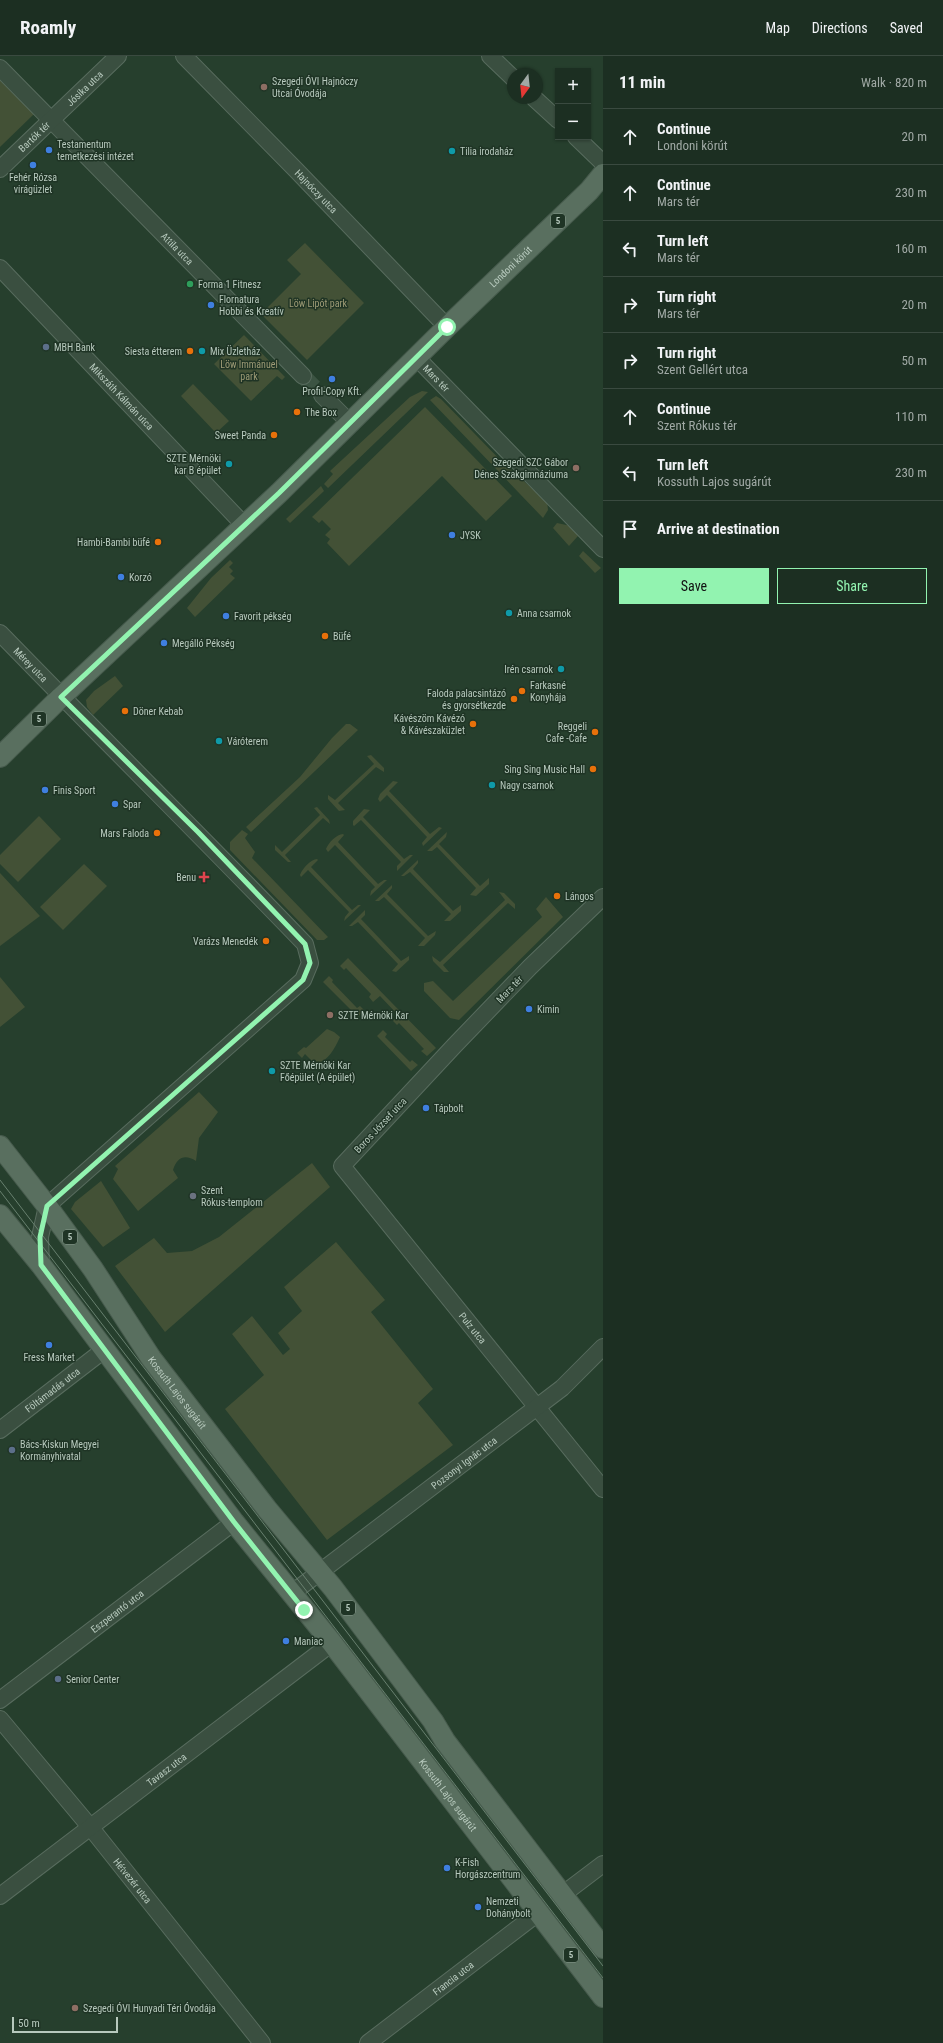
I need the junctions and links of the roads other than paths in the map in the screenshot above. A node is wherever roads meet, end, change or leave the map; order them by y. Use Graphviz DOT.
graph roads {
  1 [pos="118,56"];
  2 [pos="184,56"];
  3 [pos="490,56"];
  4 [pos="0,68"];
  5 [pos="507,72"];
  6 [pos="541,104"];
  7 [pos="555,117"];
  8 [pos="51,120"];
  9 [pos="579,140"];
  10 [pos="603,163"];
  11 [pos="0,169"];
  12 [pos="603,174"];
  13 [pos="0,268"];
  14 [pos="447,327"];
  15 [pos="416,358"];
  16 [pos="303,376"];
  17 [pos="322,395"];
  18 [pos="350,423"];
  19 [pos="244,525"];
  20 [pos="603,549"];
  21 [pos="0,633"];
  22 [pos="61,697"];
  23 [pos="0,757"];
  24 [pos="603,898"];
  25 [pos="418,1083"];
  26 [pos="0,1146"];
  27 [pos="342,1166"];
  28 [pos="47,1206"];
  29 [pos="0,1215"];
  30 [pos="41,1265"];
  31 [pos="603,1347"];
  32 [pos="104,1350"];
  33 [pos="537,1407"];
  34 [pos="0,1430"];
  35 [pos="603,1489"];
  36 [pos="234,1522"];
  37 [pos="318,1572"];
  38 [pos="291,1594"];
  39 [pos="332,1643"];
  40 [pos="0,1700"];
  41 [pos="0,1720"];
  42 [pos="90,1828"];
  43 [pos="603,1864"];
  44 [pos="562,1895"];
  45 [pos="0,1896"];
  46 [pos="538,1913"];
  47 [pos="603,1948"];
  48 [pos="603,1997"];
  49 [pos="262,2043"];
  50 [pos="368,2043"];
  1 -- 8 [label="street, Jósika utca"];
  2 -- 14 [label="street, Hajnóczy utca"];
  3 -- 5 [label="street"];
  4 -- 8 [label="street, Bartók tér"];
  6 -- 7 [label="street"];
  8 -- 11 [label="street, Bartók tér"];
  8 -- 16 [label="street, Attila utca"];
  9 -- 10 [label="street"];
  12 -- 14 [label="main road, Londoni körút / 5"];
  13 -- 19 [label="street, Mikszáth Kálmán utca"];
  14 -- 15 [label="main road, Londoni körút / 5"];
  15 -- 18 [label="main road, Mars tér / 5"];
  15 -- 20 [label="street, Mars tér"];
  17 -- 18 [label="street"];
  18 -- 19 [label="main road, Mars tér / 5"];
  19 -- 22 [label="main road, Mars tér / 5"];
  21 -- 22 [label="street, Mérey utca"];
  22 -- 23 [label="main road, 5"];
  22 -- 28 [label="street"];
  24 -- 25 [label="street, Mars tér"];
  25 -- 27 [label="street, Boros József utca"];
  26 -- 28 [label="main road, Kossuth Lajos sugárút / 5"];
  27 -- 33 [label="street, Pulz utca"];
  28 -- 30 [label="street"];
  28 -- 37 [label="main road, Kossuth Lajos sugárút / 5"];
  29 -- 30 [label="main road, Kossuth Lajos sugárút / 5"];
  30 -- 32 [label="main road, Kossuth Lajos sugárút / 5"];
  31 -- 33 [label="street, Pozsonyi Ignác utca"];
  32 -- 34 [label="street, Föltámadás utca"];
  32 -- 36 [label="main road, Kossuth Lajos sugárút / 5"];
  33 -- 35 [label="street, Pulz utca"];
  33 -- 37 [label="street, Pozsonyi Ignác utca"];
  36 -- 38 [label="main road, Kossuth Lajos sugárút / 5"];
  36 -- 40 [label="street, Eszperantó utca"];
  37 -- 38 [label="street"];
  37 -- 44 [label="main road, Kossuth Lajos sugárút / 5"];
  38 -- 39 [label="main road, Kossuth Lajos sugárút / 5"];
  39 -- 42 [label="street, Tavasz utca"];
  39 -- 46 [label="main road, Kossuth Lajos sugárút / 5"];
  41 -- 42 [label="street, Hétvezér utca"];
  42 -- 45 [label="street, Tavasz utca"];
  42 -- 49 [label="street, Hétvezér utca"];
  43 -- 44 [label="street"];
  44 -- 47 [label="main road, Kossuth Lajos sugárút / 5"];
  46 -- 48 [label="main road, Kossuth Lajos sugárút / 5"];
  46 -- 50 [label="street, Francia utca"];
}
